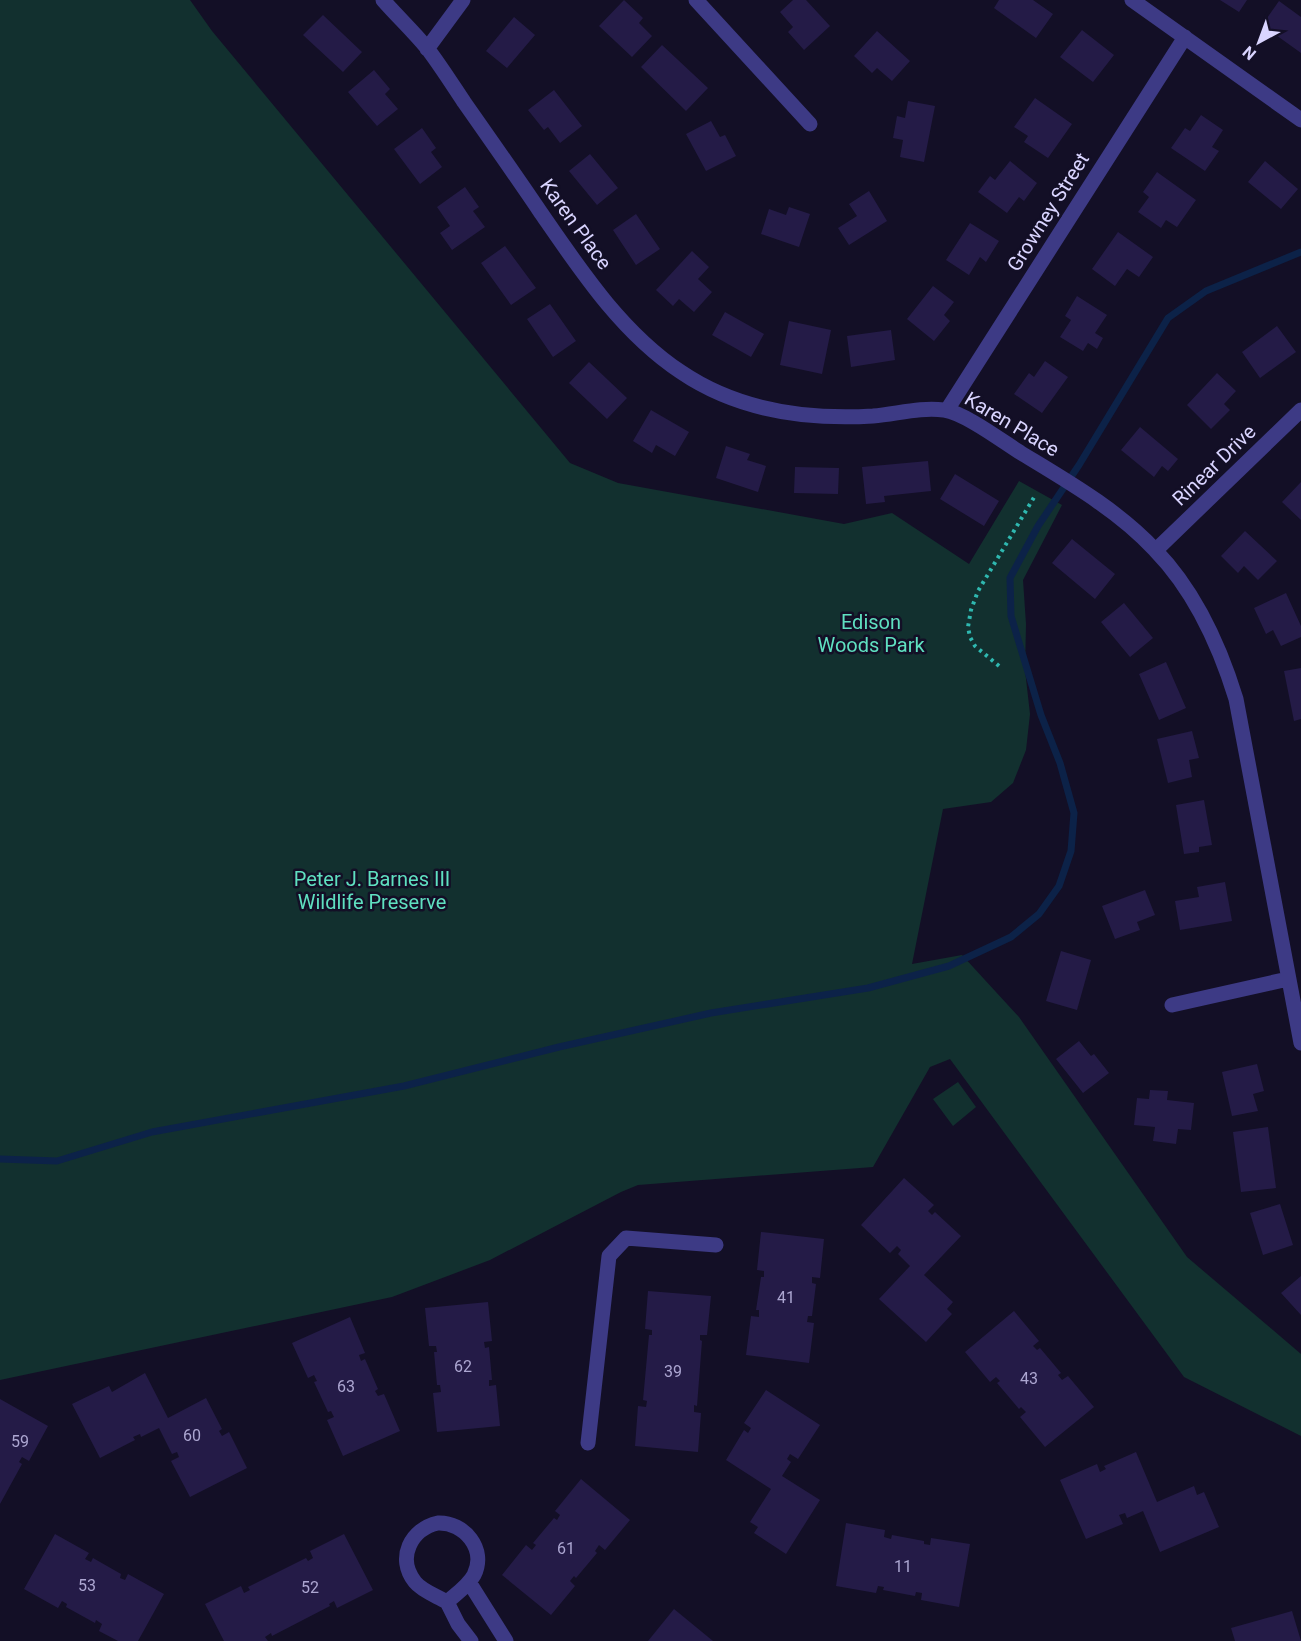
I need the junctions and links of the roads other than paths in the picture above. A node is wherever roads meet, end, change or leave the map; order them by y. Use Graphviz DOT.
graph roads {
  1 [pos="383,0"];
  2 [pos="463,0"];
  3 [pos="696,0"];
  4 [pos="1132,0"];
  5 [pos="1185,37"];
  6 [pos="427,49"];
  7 [pos="1301,120"];
  8 [pos="810,124"];
  9 [pos="947,410"];
  10 [pos="1301,410"];
  11 [pos="1156,550"];
  12 [pos="1288,979"];
  13 [pos="1172,1005"];
  14 [pos="1301,1043"];
  15 [pos="716,1245"];
  16 [pos="588,1443"];
  17 [pos="469,1582"];
  18 [pos="447,1602"];
  19 [pos="471,1641"];
  20 [pos="506,1641"];
  1 -- 6 [label="street, Karen Place"];
  2 -- 6 [label="street"];
  3 -- 8 [label="street"];
  4 -- 5 [label="street"];
  5 -- 7 [label="street"];
  5 -- 9 [label="street, Growney Street"];
  6 -- 9 [label="street, Karen Place"];
  9 -- 11 [label="street, Karen Place"];
  10 -- 11 [label="street, Rinear Drive"];
  11 -- 12 [label="street, Karen Place"];
  12 -- 13 [label="street"];
  12 -- 14 [label="street, Karen Place"];
  15 -- 16 [label="street"];
  17 -- 18 [label="street"];
  17 -- 18 [label="street"];
  17 -- 20 [label="street"];
  18 -- 19 [label="street"];
}
